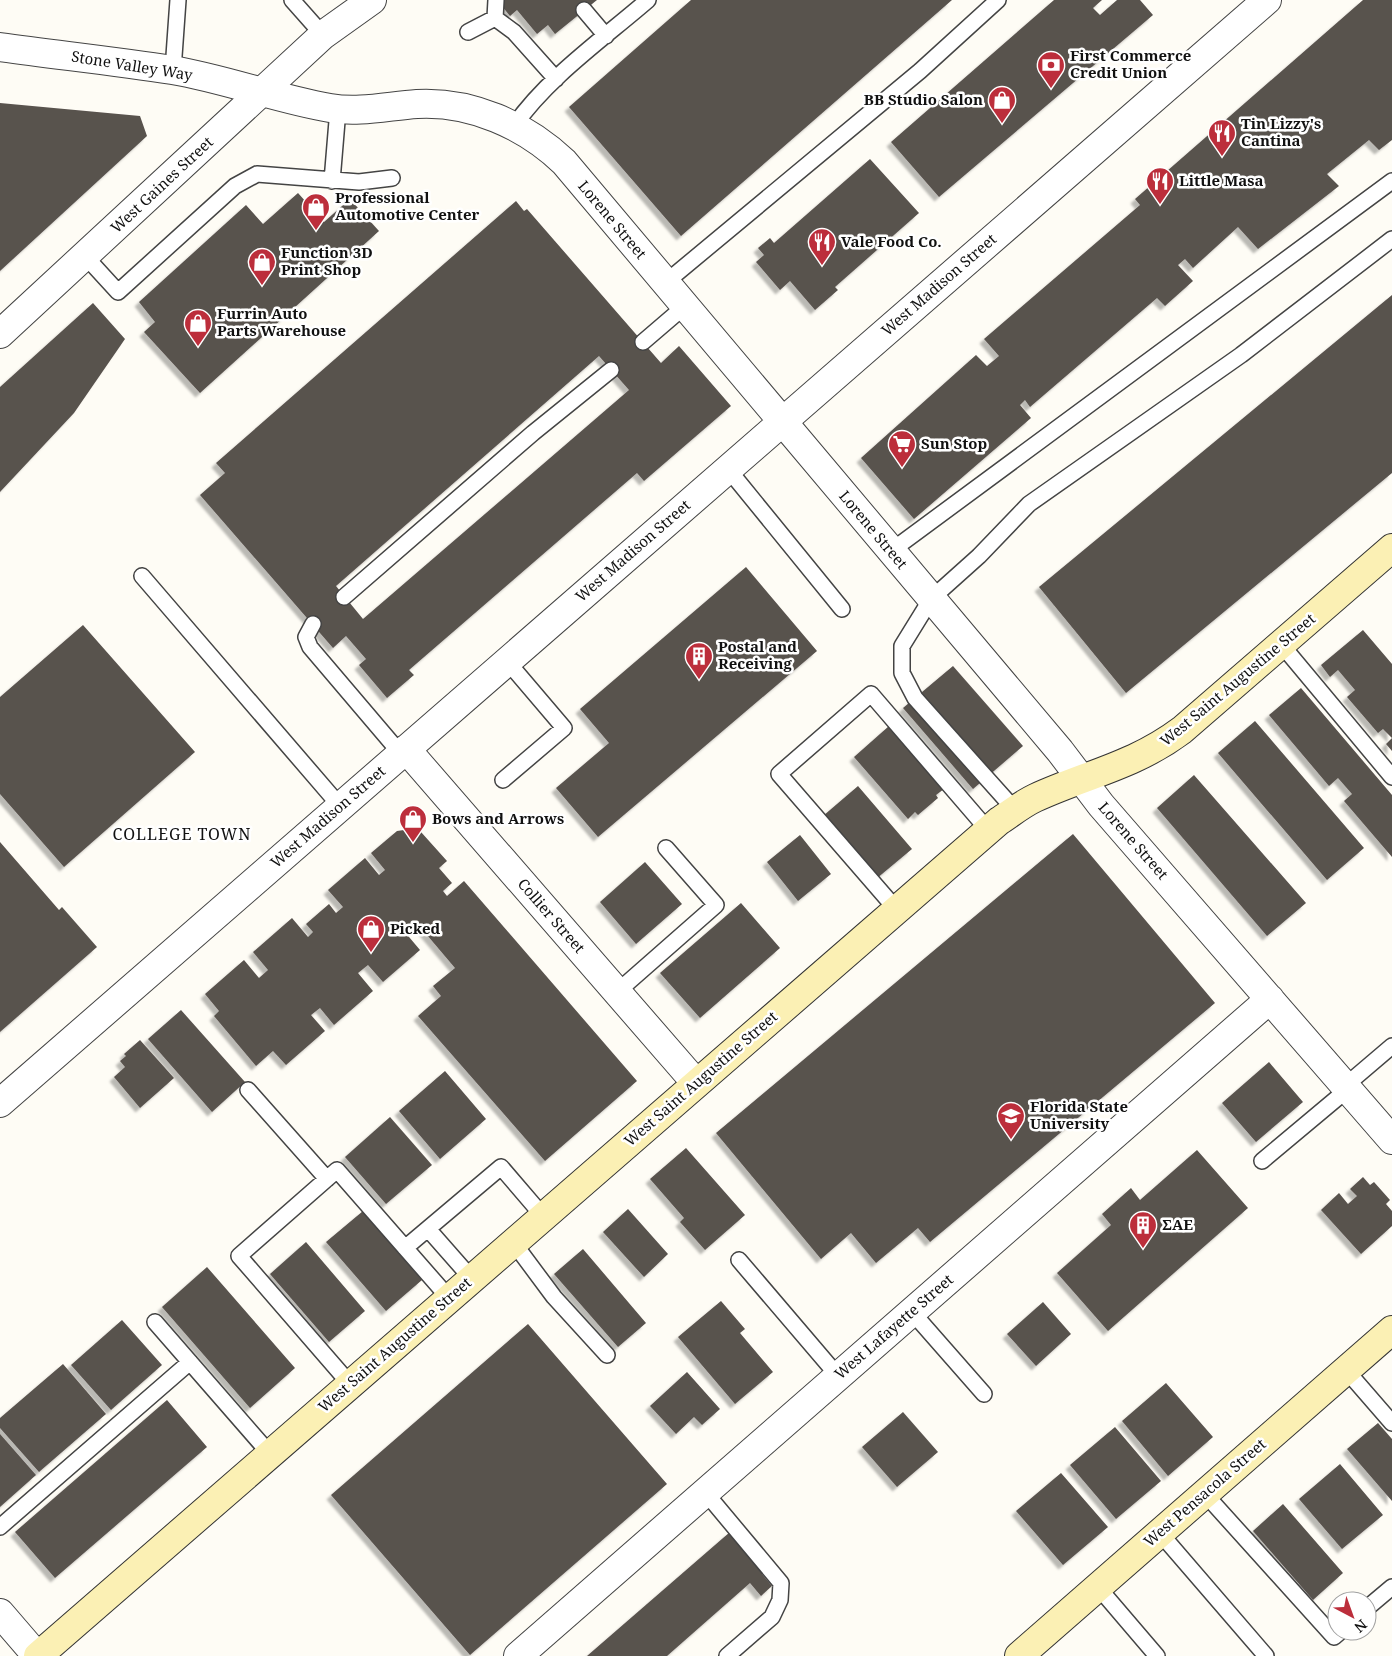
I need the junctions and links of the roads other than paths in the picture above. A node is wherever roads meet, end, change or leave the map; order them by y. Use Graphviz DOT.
graph roads {
  1 [pos="178,0"];
  2 [pos="292,0"];
  3 [pos="344,0"];
  4 [pos="372,0"];
  5 [pos="496,0"];
  6 [pos="648,0"];
  7 [pos="998,0"];
  8 [pos="1267,0"];
  9 [pos="584,10"];
  10 [pos="495,18"];
  11 [pos="468,32"];
  12 [pos="323,35"];
  13 [pos="606,36"];
  14 [pos="0,47"];
  15 [pos="173,70"];
  16 [pos="556,79"];
  17 [pos="262,91"];
  18 [pos="338,109"];
  19 [pos="514,126"];
  20 [pos="392,178"];
  21 [pos="332,181"];
  22 [pos="1392,181"];
  23 [pos="1392,239"];
  24 [pos="85,256"];
  25 [pos="665,284"];
  26 [pos="685,306"];
  27 [pos="0,334"];
  28 [pos="643,342"];
  29 [pos="611,370"];
  30 [pos="782,422"];
  31 [pos="728,470"];
  32 [pos="1392,548"];
  33 [pos="891,551"];
  34 [pos="142,576"];
  35 [pos="344,597"];
  36 [pos="931,599"];
  37 [pos="842,609"];
  38 [pos="313,624"];
  39 [pos="1281,644"];
  40 [pos="507,662"];
  41 [pos="403,751"];
  42 [pos="1392,777"];
  43 [pos="503,780"];
  44 [pos="1082,781"];
  45 [pos="340,806"];
  46 [pos="1015,810"];
  47 [pos="988,830"];
  48 [pos="666,848"];
  49 [pos="896,909"];
  50 [pos="617,992"];
  51 [pos="1270,999"];
  52 [pos="1392,1046"];
  53 [pos="696,1083"];
  54 [pos="1346,1088"];
  55 [pos="248,1090"];
  56 [pos="0,1103"];
  57 [pos="1392,1140"];
  58 [pos="1262,1161"];
  59 [pos="327,1179"];
  60 [pos="543,1216"];
  61 [pos="428,1229"];
  62 [pos="513,1242"];
  63 [pos="405,1248"];
  64 [pos="739,1260"];
  65 [pos="472,1279"];
  66 [pos="449,1298"];
  67 [pos="912,1312"];
  68 [pos="155,1322"];
  69 [pos="1392,1330"];
  70 [pos="607,1355"];
  71 [pos="190,1362"];
  72 [pos="1346,1370"];
  73 [pos="838,1376"];
  74 [pos="350,1384"];
  75 [pos="984,1394"];
  76 [pos="1392,1424"];
  77 [pos="270,1454"];
  78 [pos="705,1492"];
  79 [pos="1205,1494"];
  80 [pos="0,1527"];
  81 [pos="1160,1532"];
  82 [pos="1392,1587"];
  83 [pos="1098,1588"];
  84 [pos="1377,1600"];
  85 [pos="0,1613"];
  86 [pos="1327,1629"];
  87 [pos="38,1656"];
  88 [pos="518,1656"];
  89 [pos="727,1656"];
  90 [pos="1019,1656"];
  91 [pos="1157,1656"];
  92 [pos="1266,1656"];
  1 -- 15 [label="lane"];
  2 -- 12 [label="lane"];
  3 -- 12 [label="street, West Gaines Street"];
  4 -- 12 [label="street, West Gaines Street"];
  5 -- 10 [label="lane"];
  6 -- 13 [label="lane"];
  7 -- 25 [label="lane"];
  8 -- 30 [label="street, West Madison Street"];
  9 -- 13 [label="lane"];
  10 -- 11 [label="lane"];
  10 -- 16 [label="lane"];
  12 -- 17 [label="street, West Gaines Street"];
  13 -- 16 [label="lane"];
  14 -- 15 [label="street, Stone Valley Way"];
  15 -- 17 [label="street, Stone Valley Way"];
  16 -- 19 [label="lane"];
  17 -- 18 [label="street, Lorene Street"];
  17 -- 24 [label="street, West Gaines Street"];
  18 -- 19 [label="street, Lorene Street"];
  18 -- 21 [label="lane"];
  19 -- 25 [label="street, Lorene Street"];
  20 -- 21 [label="lane"];
  21 -- 24 [label="lane"];
  22 -- 33 [label="lane"];
  23 -- 36 [label="lane"];
  24 -- 27 [label="street, West Gaines Street"];
  25 -- 26 [label="street, Lorene Street"];
  26 -- 28 [label="lane"];
  26 -- 30 [label="street, Lorene Street"];
  29 -- 35 [label="lane"];
  30 -- 31 [label="street, West Madison Street"];
  30 -- 33 [label="street, Lorene Street"];
  31 -- 37 [label="lane"];
  31 -- 40 [label="street, West Madison Street"];
  32 -- 39 [label="main road, West Saint Augustine Street"];
  33 -- 36 [label="street, Lorene Street"];
  34 -- 45 [label="lane"];
  36 -- 44 [label="street, Lorene Street"];
  36 -- 46 [label="lane"];
  38 -- 41 [label="lane"];
  39 -- 42 [label="lane"];
  39 -- 44 [label="main road, West Saint Augustine Street"];
  40 -- 41 [label="street, West Madison Street"];
  40 -- 43 [label="lane"];
  41 -- 45 [label="street, West Madison Street"];
  41 -- 50 [label="street, Collier Street"];
  44 -- 46 [label="main road, West Saint Augustine Street"];
  44 -- 51 [label="street, Lorene Street"];
  45 -- 56 [label="street, West Madison Street"];
  46 -- 47 [label="main road, West Saint Augustine Street"];
  47 -- 49 [label="main road, West Saint Augustine Street"];
  47 -- 49 [label="lane"];
  48 -- 50 [label="lane"];
  49 -- 53 [label="main road, West Saint Augustine Street"];
  50 -- 53 [label="street, Collier Street"];
  51 -- 54 [label="street, Lorene Street"];
  51 -- 67 [label="street, West Lafayette Street"];
  52 -- 54 [label="lane"];
  53 -- 60 [label="main road, West Saint Augustine Street"];
  54 -- 57 [label="street, Lorene Street"];
  54 -- 58 [label="lane"];
  55 -- 59 [label="lane"];
  59 -- 63 [label="lane"];
  59 -- 74 [label="lane"];
  60 -- 61 [label="lane"];
  60 -- 62 [label="main road, West Saint Augustine Street"];
  61 -- 63 [label="lane"];
  61 -- 65 [label="lane"];
  62 -- 65 [label="main road, West Saint Augustine Street"];
  62 -- 70 [label="lane"];
  63 -- 66 [label="lane"];
  64 -- 73 [label="lane"];
  65 -- 66 [label="main road, West Saint Augustine Street"];
  66 -- 74 [label="main road, West Saint Augustine Street"];
  67 -- 73 [label="street, West Lafayette Street"];
  67 -- 75 [label="lane"];
  68 -- 71 [label="lane"];
  69 -- 72 [label="main road, West Pensacola Street"];
  71 -- 77 [label="lane"];
  71 -- 80 [label="lane"];
  72 -- 76 [label="lane"];
  72 -- 79 [label="main road, West Pensacola Street"];
  73 -- 78 [label="street, West Lafayette Street"];
  74 -- 77 [label="main road, West Saint Augustine Street"];
  77 -- 87 [label="main road, West Saint Augustine Street"];
  78 -- 88 [label="street, West Lafayette Street"];
  78 -- 89 [label="lane"];
  79 -- 81 [label="main road, West Pensacola Street"];
  79 -- 86 [label="lane"];
  81 -- 83 [label="main road, West Pensacola Street"];
  81 -- 92 [label="lane"];
  82 -- 84 [label="lane"];
  83 -- 90 [label="main road, West Pensacola Street"];
  83 -- 91 [label="lane"];
  85 -- 87 [label="street"];
}
